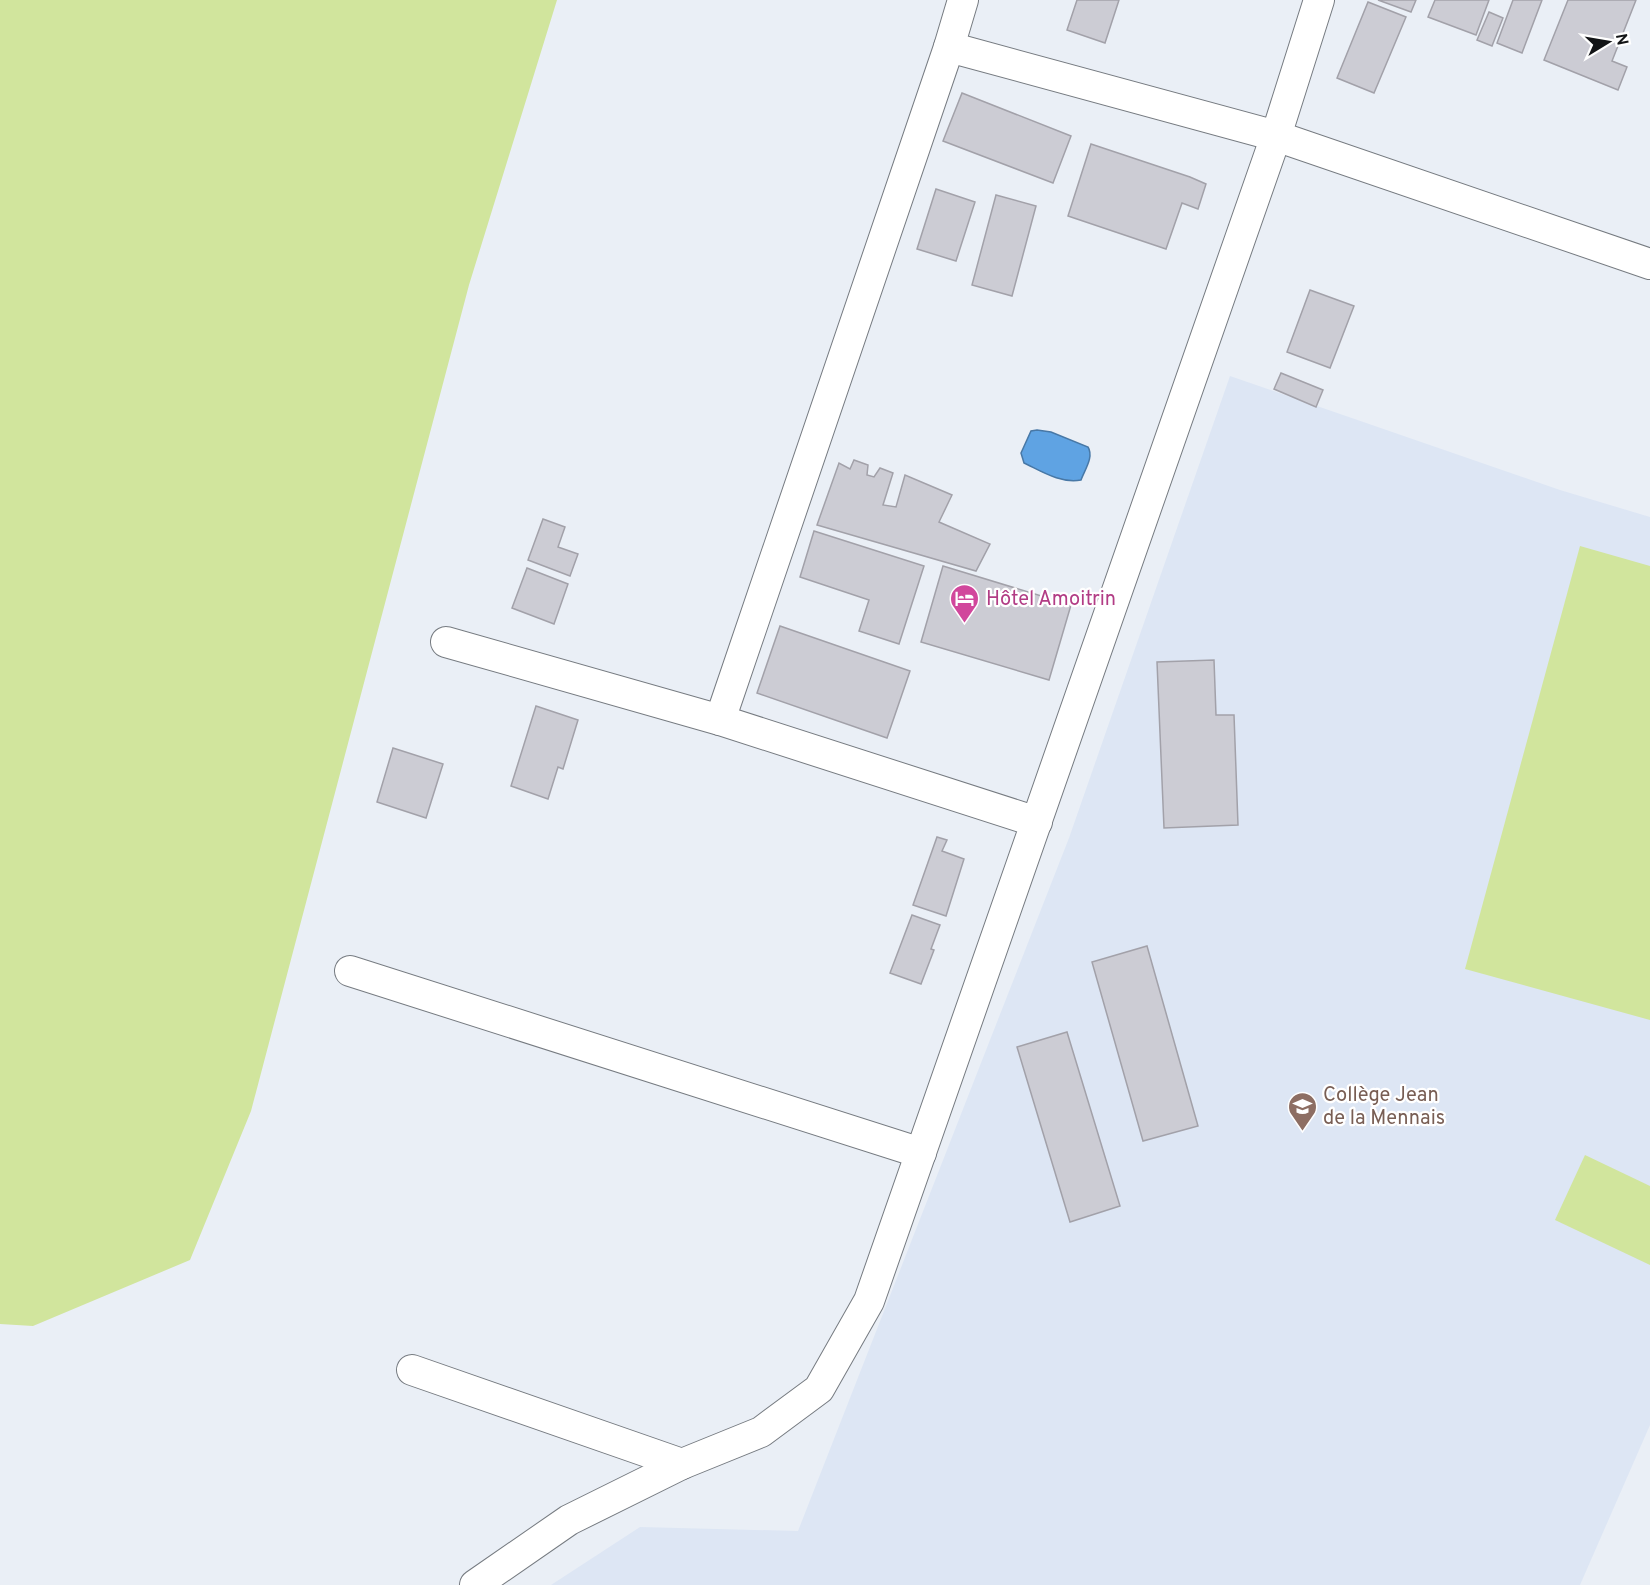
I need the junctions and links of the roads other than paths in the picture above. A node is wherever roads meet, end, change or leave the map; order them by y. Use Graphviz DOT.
graph roads {
  1 [pos="963,0"];
  2 [pos="1319,0"];
  3 [pos="949,47"];
  4 [pos="1276,136"];
  5 [pos="1650,264"];
  6 [pos="446,642"];
  7 [pos="720,720"];
  8 [pos="1037,822"];
  9 [pos="350,971"];
  10 [pos="921,1153"];
  11 [pos="412,1370"];
  12 [pos="682,1464"];
  13 [pos="475,1585"];
  1 -- 3 [label="street"];
  2 -- 4 [label="street"];
  3 -- 4 [label="street"];
  3 -- 7 [label="street"];
  4 -- 5 [label="street"];
  4 -- 8 [label="street"];
  6 -- 7 [label="street"];
  7 -- 8 [label="street"];
  8 -- 10 [label="street"];
  9 -- 10 [label="street"];
  10 -- 12 [label="street"];
  11 -- 12 [label="street"];
  12 -- 13 [label="street"];
}
